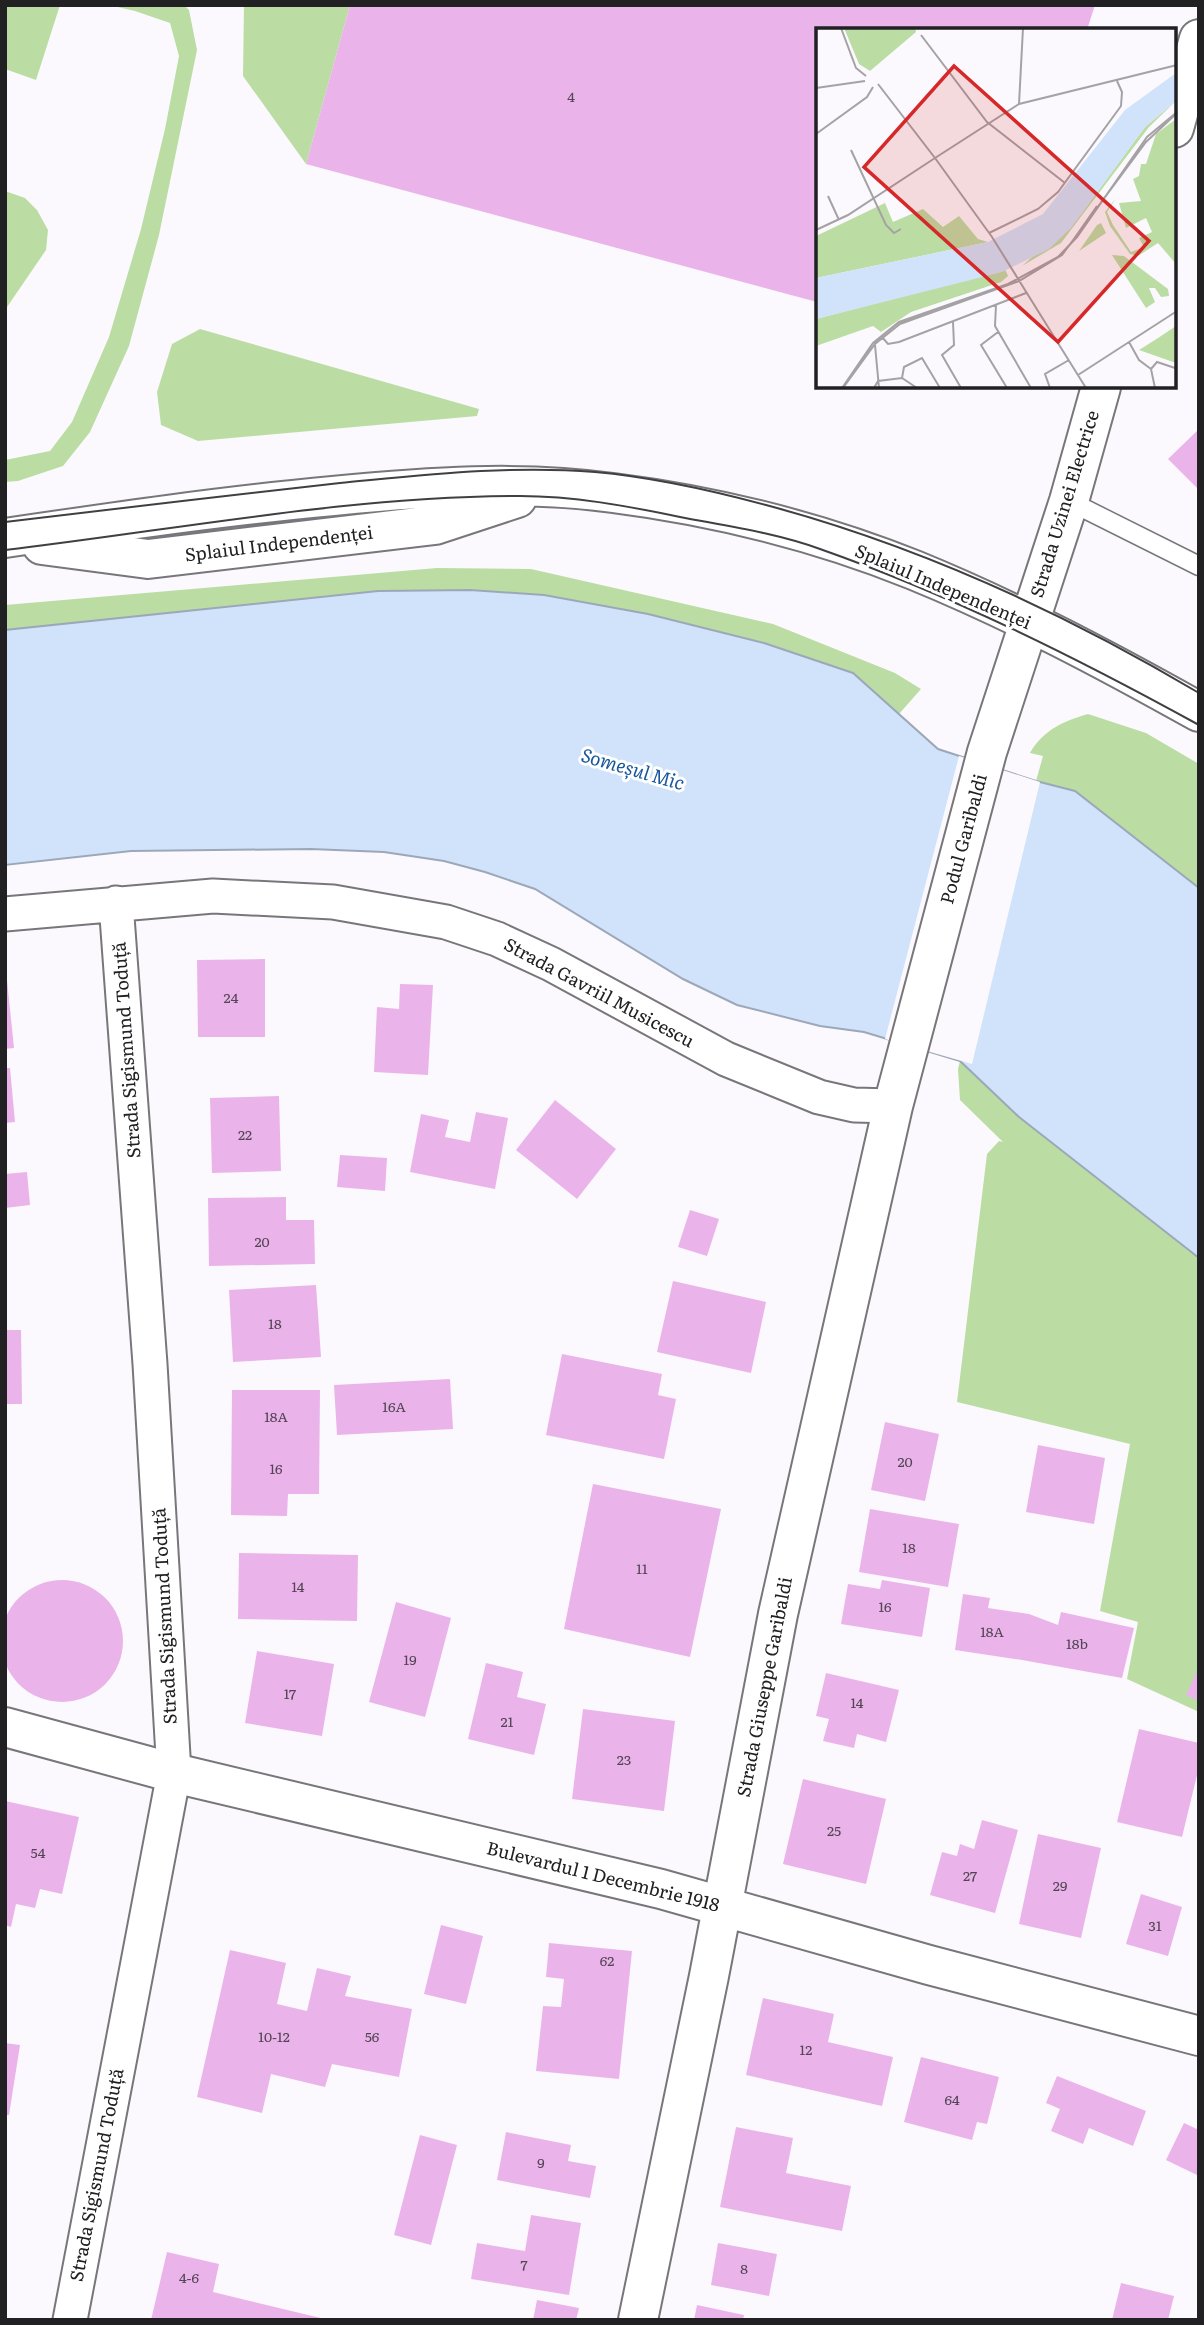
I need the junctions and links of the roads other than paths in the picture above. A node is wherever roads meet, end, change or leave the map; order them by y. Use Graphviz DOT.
graph roads {
  1 [pos="1199,39"];
  2 [pos="1176,121"];
  3 [pos="1101,388"];
  4 [pos="1069,501"];
  5 [pos="5,539"];
  6 [pos="1199,566"];
  7 [pos="1028,621"];
  8 [pos="1199,712"];
  9 [pos="116,903"];
  10 [pos="5,914"];
  11 [pos="905,1058"];
  12 [pos="893,1106"];
  13 [pos="5,1727"];
  14 [pos="174,1773"];
  15 [pos="722,1906"];
  16 [pos="1199,2036"];
  17 [pos="70,2320"];
  18 [pos="638,2320"];
  1 -- 2 [label="main road"];
  3 -- 4 [label="main road, Strada Uzinei Electrice"];
  4 -- 6 [label="lane"];
  4 -- 7 [label="main road, Strada Uzinei Electrice"];
  5 -- 7 [label="main road, Splaiul Independenței"];
  7 -- 8 [label="main road, Splaiul Independenței"];
  7 -- 11 [label="main road, Podul Garibaldi"];
  9 -- 10 [label="street, Strada Gavriil Musicescu"];
  9 -- 12 [label="street, Strada Gavriil Musicescu"];
  9 -- 14 [label="street, Strada Sigismund Toduță"];
  11 -- 12 [label="main road, Strada Giuseppe Garibaldi"];
  12 -- 15 [label="main road, Strada Giuseppe Garibaldi"];
  13 -- 14 [label="main road, Bulevardul 1 Decembrie 1918"];
  14 -- 15 [label="main road, Bulevardul 1 Decembrie 1918"];
  14 -- 17 [label="street, Strada Sigismund Toduță"];
  15 -- 16 [label="main road, Bulevardul 1 Decembrie 1918"];
  15 -- 18 [label="main road, Strada Giuseppe Garibaldi"];
}
